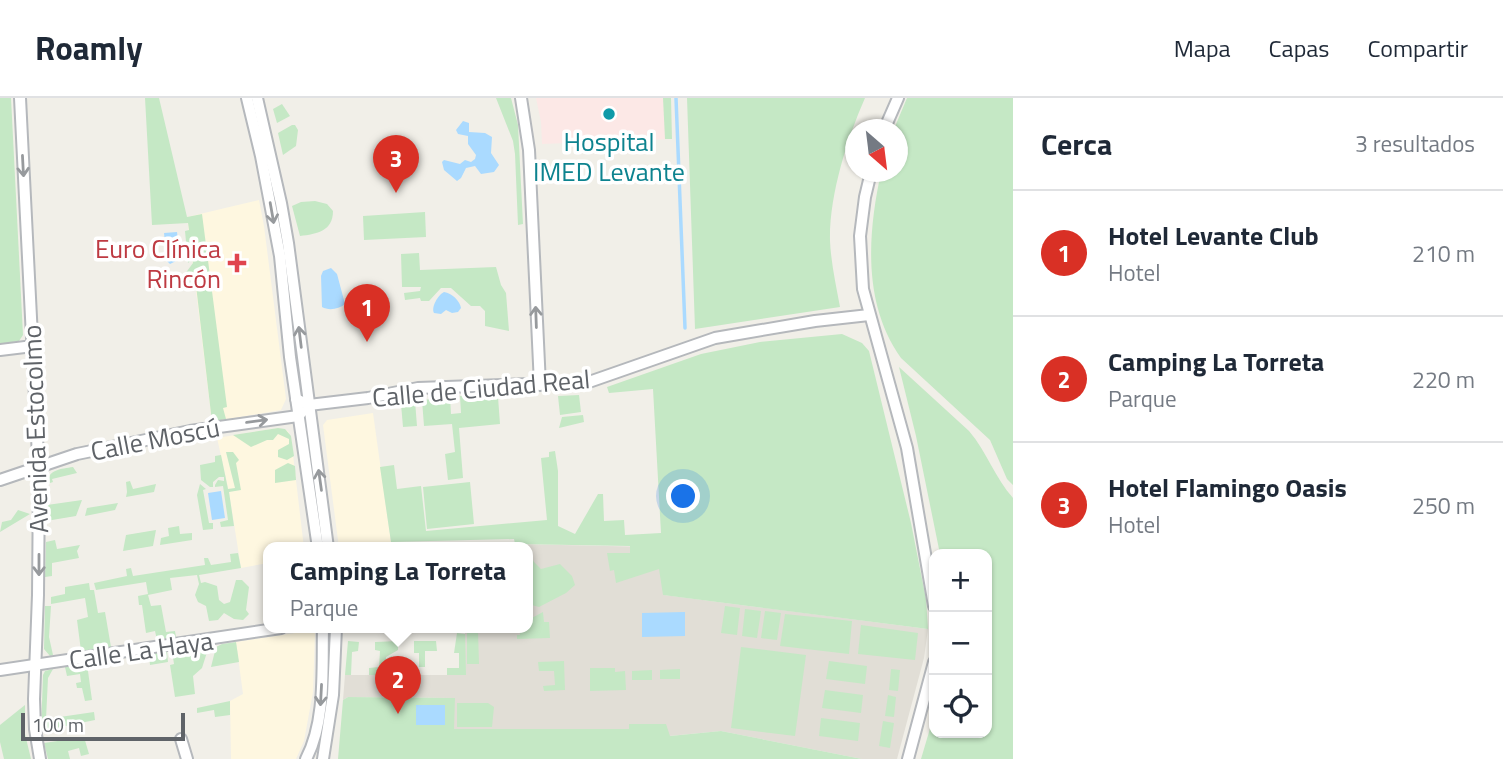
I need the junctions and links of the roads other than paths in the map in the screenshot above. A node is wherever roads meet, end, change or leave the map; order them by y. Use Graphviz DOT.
graph roads {
  1 [pos="20,98"];
  2 [pos="247,98"];
  3 [pos="257,98"];
  4 [pos="522,98"];
  5 [pos="898,98"];
  6 [pos="889,119"];
  7 [pos="869,182"];
  8 [pos="869,315"];
  9 [pos="33,346"];
  10 [pos="0,350"];
  11 [pos="540,385"];
  12 [pos="296,399"];
  13 [pos="309,405"];
  14 [pos="298,416"];
  15 [pos="38,466"];
  16 [pos="0,480"];
  17 [pos="317,542"];
  18 [pos="327,542"];
  19 [pos="929,577"];
  20 [pos="263,631"];
  21 [pos="323,633"];
  22 [pos="336,633"];
  23 [pos="36,665"];
  24 [pos="0,670"];
  25 [pos="931,675"];
  26 [pos="181,740"];
  27 [pos="40,759"];
  28 [pos="187,759"];
  29 [pos="306,759"];
  30 [pos="323,759"];
  31 [pos="908,759"];
  1 -- 9 [label="street, Avenida Estocolmo, one-way"];
  2 -- 12 [label="street, one-way"];
  13 -- 3 [label="street, one-way"];
  11 -- 4 [label="street, one-way"];
  5 -- 6 [label="street"];
  7 -- 8 [label="street"];
  8 -- 11 [label="street, Calle de Ciudad Real"];
  8 -- 19 [label="street"];
  9 -- 10 [label="street"];
  9 -- 15 [label="street, Avenida Estocolmo"];
  11 -- 13 [label="street, Calle de Ciudad Real"];
  12 -- 13 [label="street"];
  12 -- 14 [label="street"];
  13 -- 14 [label="street"];
  18 -- 13 [label="street, one-way"];
  15 -- 14 [label="street, Calle Moscú, one-way"];
  14 -- 17 [label="street"];
  15 -- 16 [label="street, Calle Moscú"];
  15 -- 23 [label="street, Avenida Estocolmo, one-way"];
  20 -- 23 [label="street, Calle La Haya"];
  21 -- 29 [label="street, one-way"];
  22 -- 30 [label="street"];
  23 -- 24 [label="street, Calle La Haya"];
  23 -- 27 [label="street, Avenida Estocolmo"];
  25 -- 31 [label="street"];
  26 -- 28 [label="street"];
}
